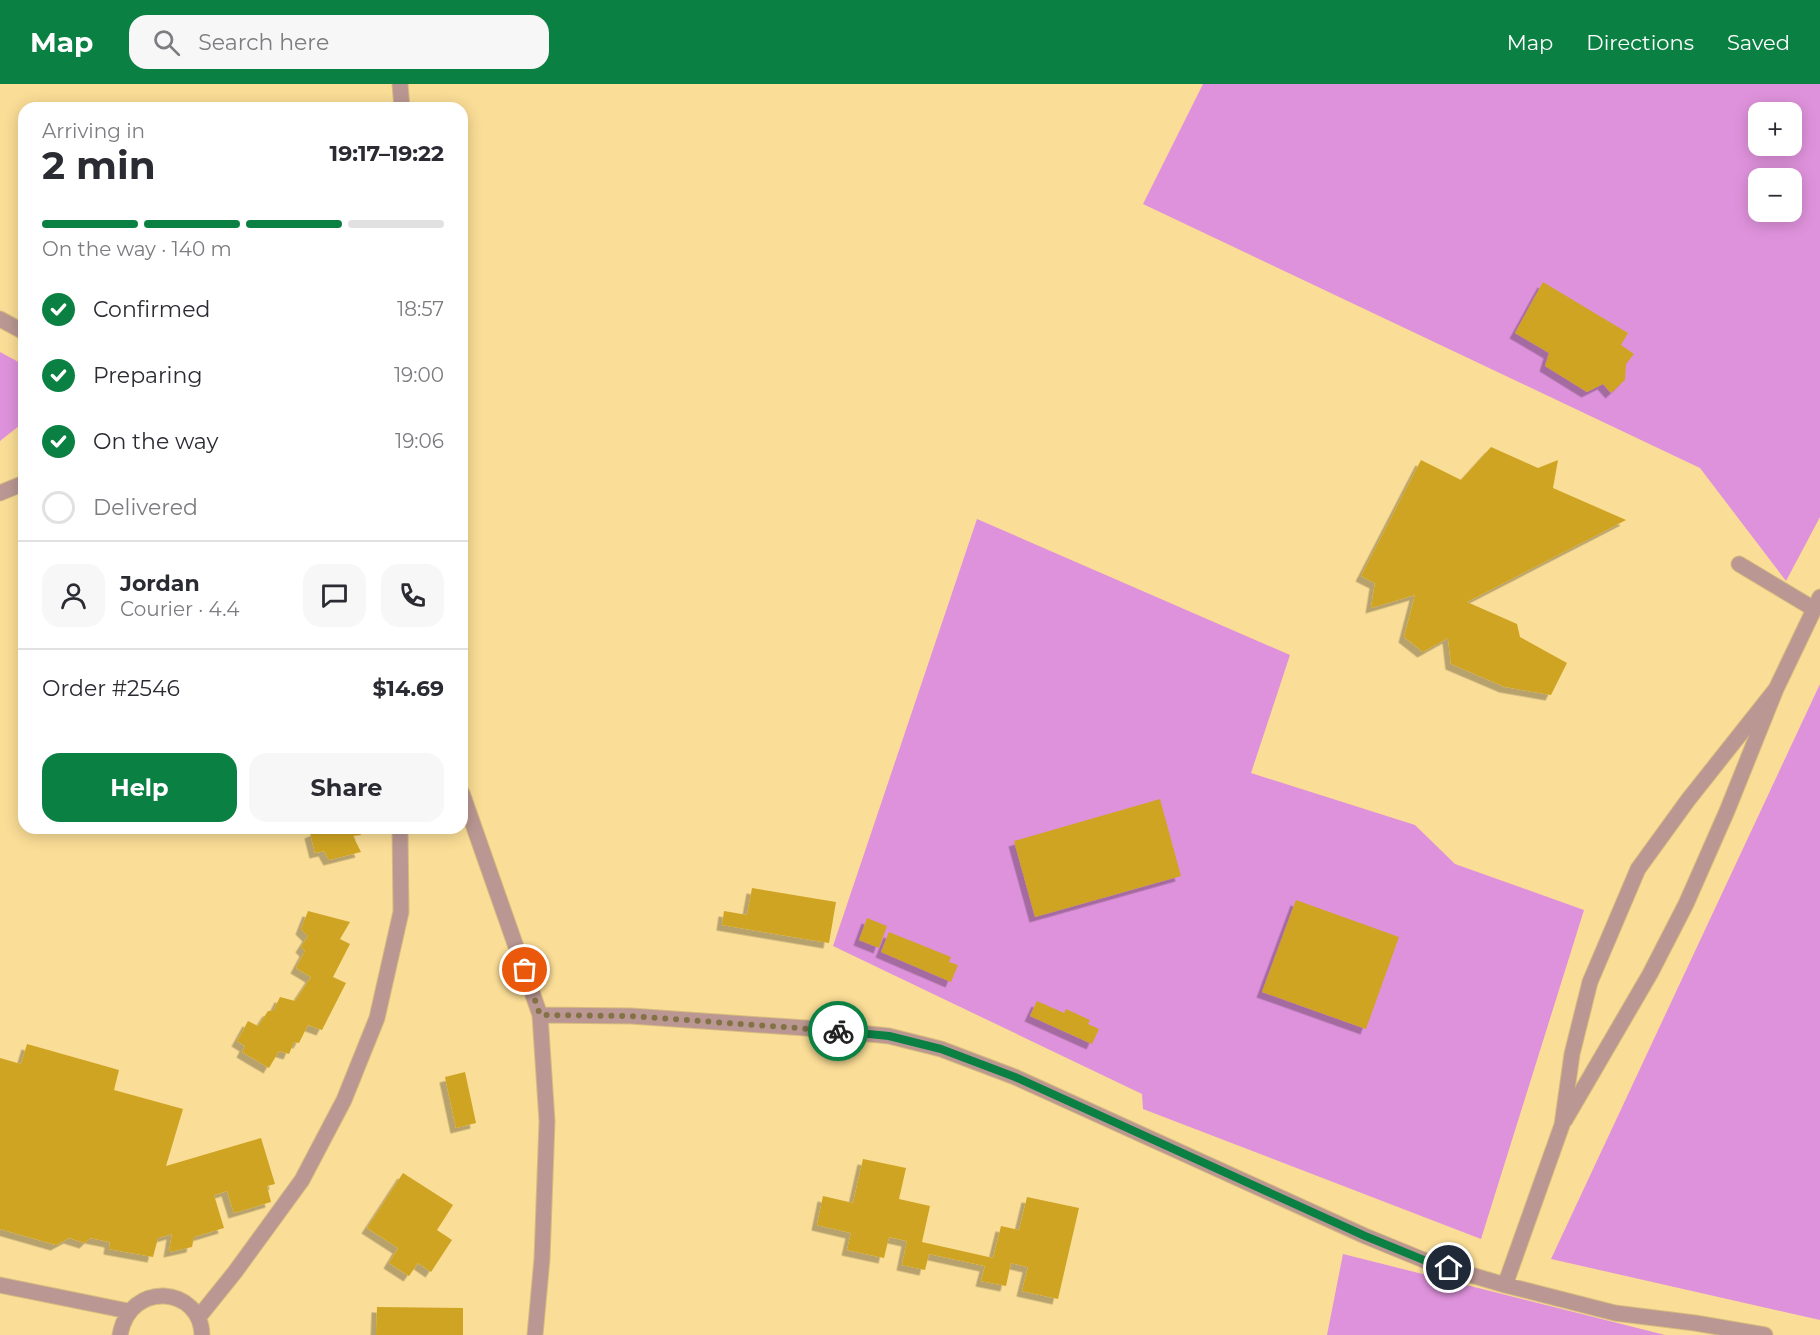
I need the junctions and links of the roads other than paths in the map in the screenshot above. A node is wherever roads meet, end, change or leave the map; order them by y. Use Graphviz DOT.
graph roads {
  1 [pos="400,84"];
  2 [pos="402,102"];
  3 [pos="0,319"];
  4 [pos="18,329"];
  5 [pos="18,486"];
  6 [pos="0,493"];
  7 [pos="1740,564"];
  8 [pos="1817,603"];
  9 [pos="1776,689"];
  10 [pos="468,810"];
  11 [pos="400,834"];
  12 [pos="540,1015"];
  13 [pos="1562,1125"];
  14 [pos="0,1285"];
  15 [pos="1505,1285"];
  16 [pos="128,1311"];
  17 [pos="198,1318"];
  18 [pos="120,1335"];
  19 [pos="202,1335"];
  20 [pos="535,1335"];
  21 [pos="1765,1335"];
  1 -- 2 [label="street"];
  3 -- 4 [label="street"];
  5 -- 6 [label="street"];
  7 -- 8 [label="street"];
  8 -- 9 [label="street"];
  9 -- 13 [label="street"];
  9 -- 13 [label="street"];
  10 -- 12 [label="street"];
  11 -- 17 [label="street"];
  12 -- 15 [label="street"];
  12 -- 20 [label="street"];
  13 -- 15 [label="street"];
  14 -- 16 [label="street"];
  15 -- 21 [label="street"];
  16 -- 17 [label="street"];
  16 -- 18 [label="street"];
  17 -- 19 [label="street"];
}
